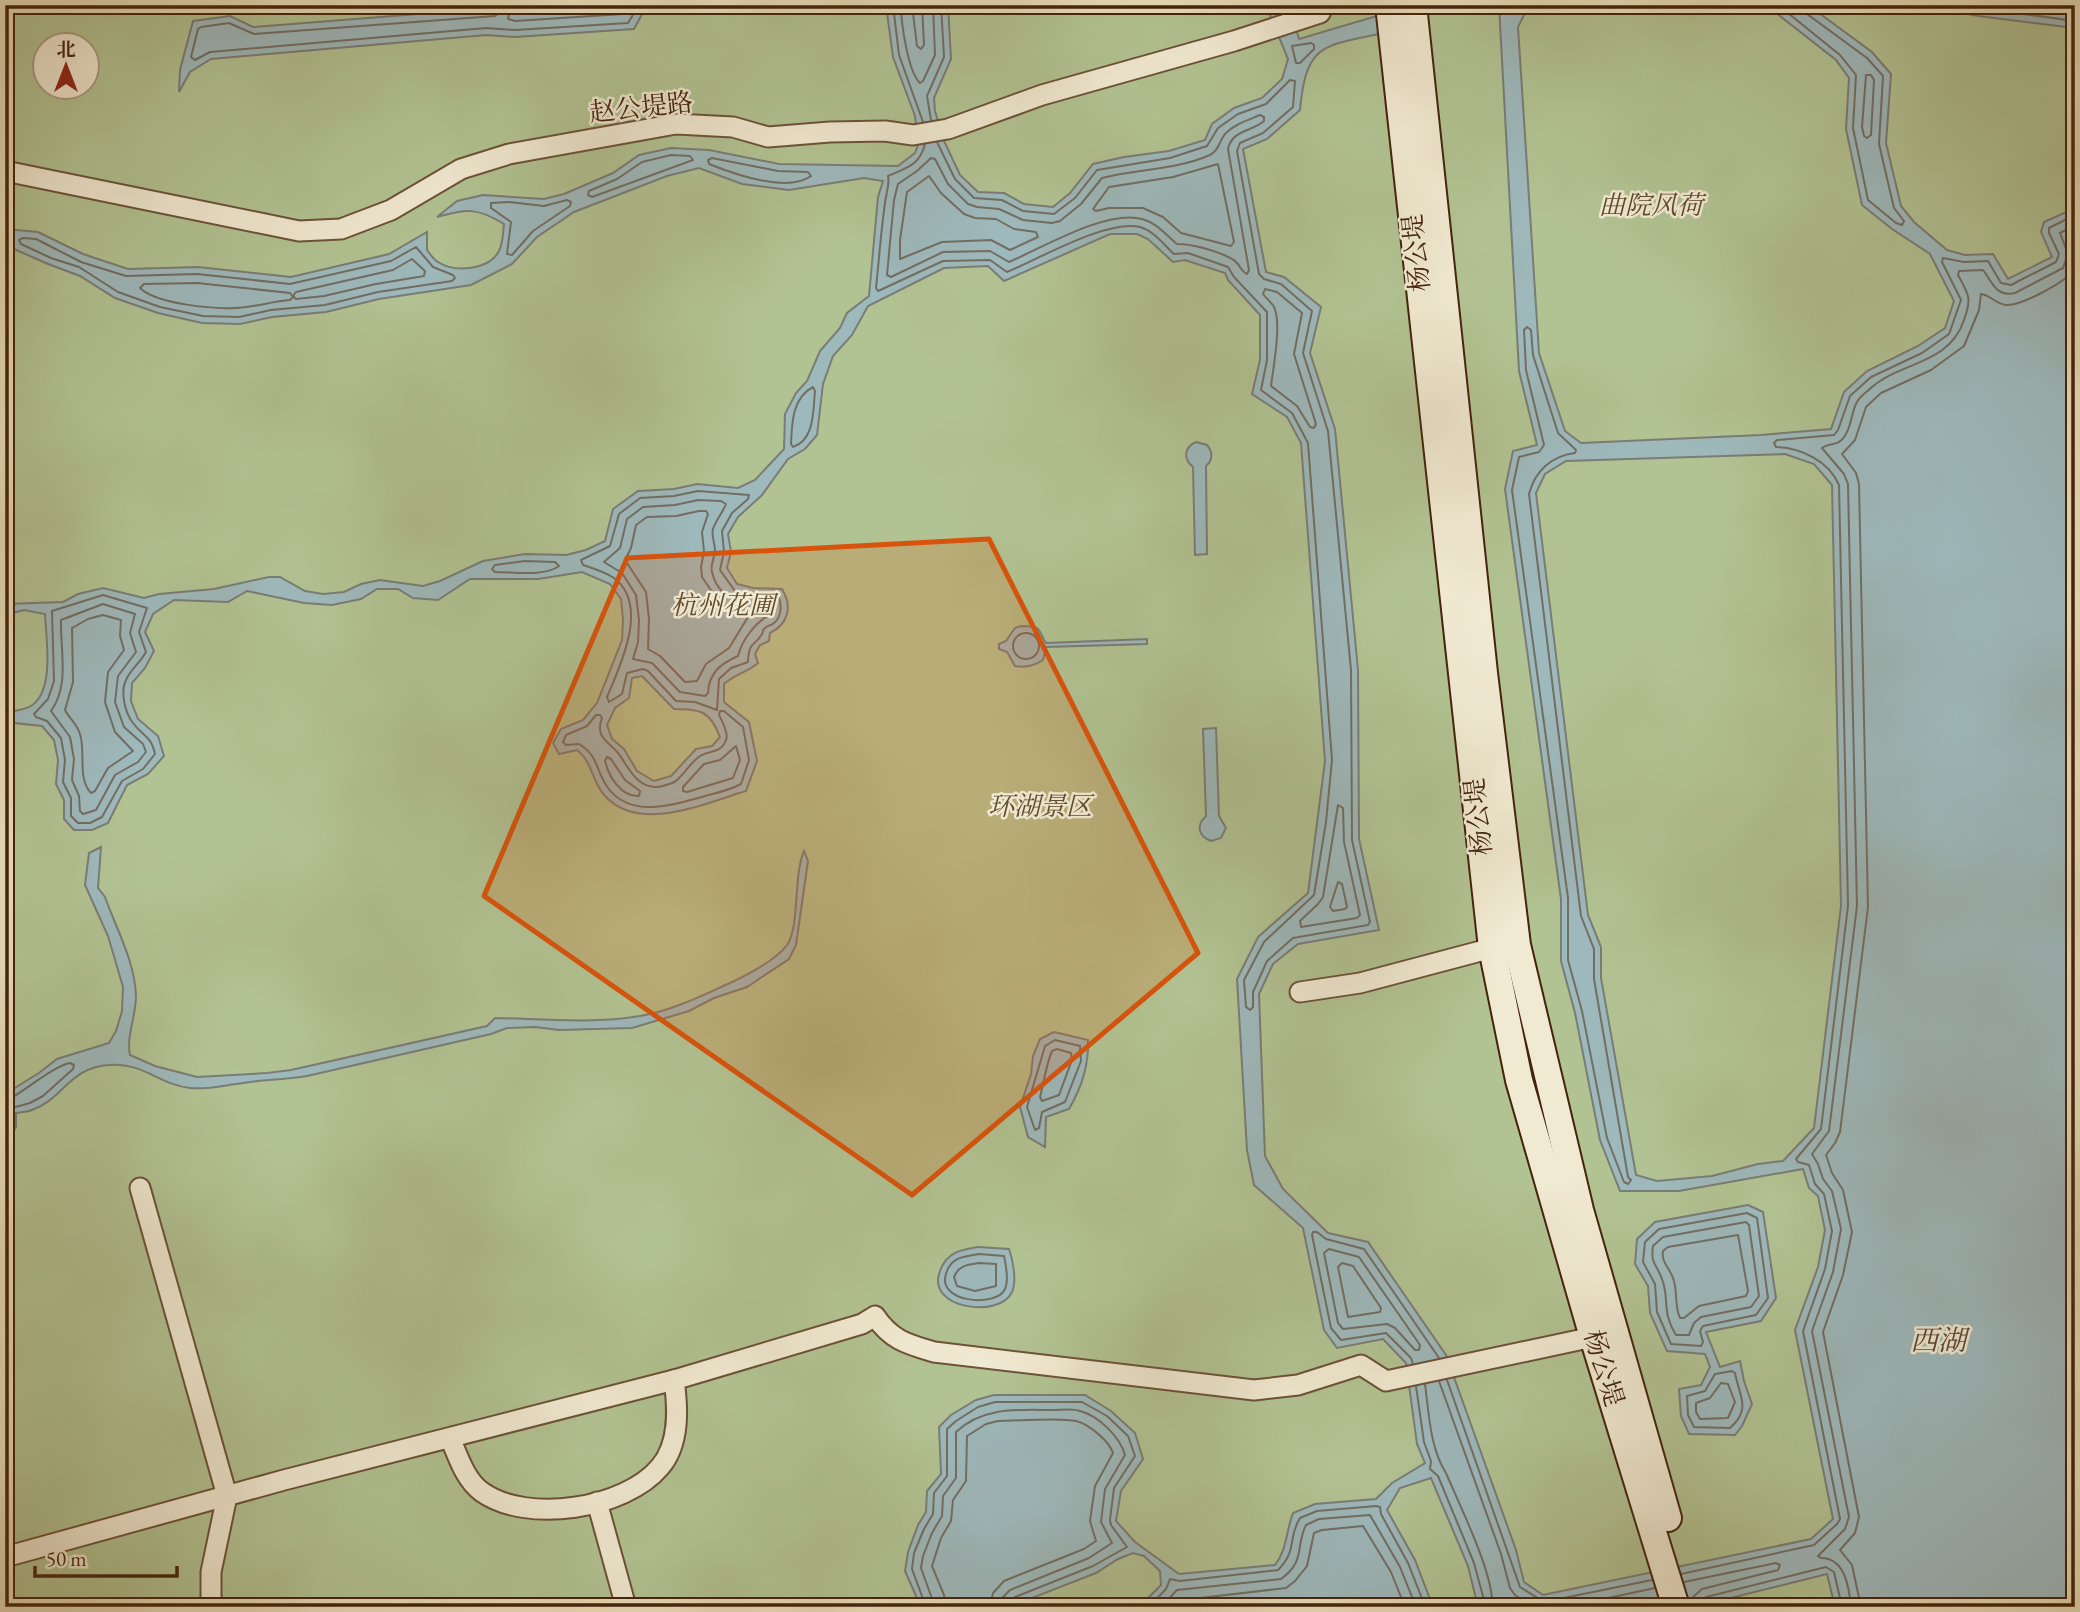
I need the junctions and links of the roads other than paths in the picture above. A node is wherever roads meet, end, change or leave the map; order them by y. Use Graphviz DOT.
graph roads {
  1 [pos="1324,5"];
  2 [pos="1389,5"];
  3 [pos="1413,5"];
  4 [pos="5,171"];
  5 [pos="1493,948"];
  6 [pos="1300,992"];
  7 [pos="140,1188"];
  8 [pos="1593,1337"];
  9 [pos="674,1380"];
  10 [pos="450,1438"];
  11 [pos="227,1496"];
  12 [pos="597,1502"];
  13 [pos="1669,1550"];
  14 [pos="5,1557"];
  15 [pos="214,1607"];
  16 [pos="626,1607"];
  17 [pos="1676,1607"];
  18 [pos="1693,1607"];
  1 -- 4 [label="street, 赵公堤路"];
  2 -- 5 [label="main road, 杨公堤"];
  3 -- 13 [label="main road, 杨公堤"];
  5 -- 6 [label="street"];
  5 -- 8 [label="main road, 杨公堤"];
  7 -- 11 [label="street"];
  8 -- 9 [label="street"];
  8 -- 13 [label="main road, 杨公堤"];
  9 -- 10 [label="street"];
  9 -- 12 [label="street"];
  10 -- 11 [label="street"];
  10 -- 12 [label="street"];
  11 -- 14 [label="street"];
  11 -- 15 [label="street"];
  12 -- 16 [label="street"];
  13 -- 17 [label="main road, 杨公堤"];
  13 -- 18 [label="main road, 杨公堤"];
}
